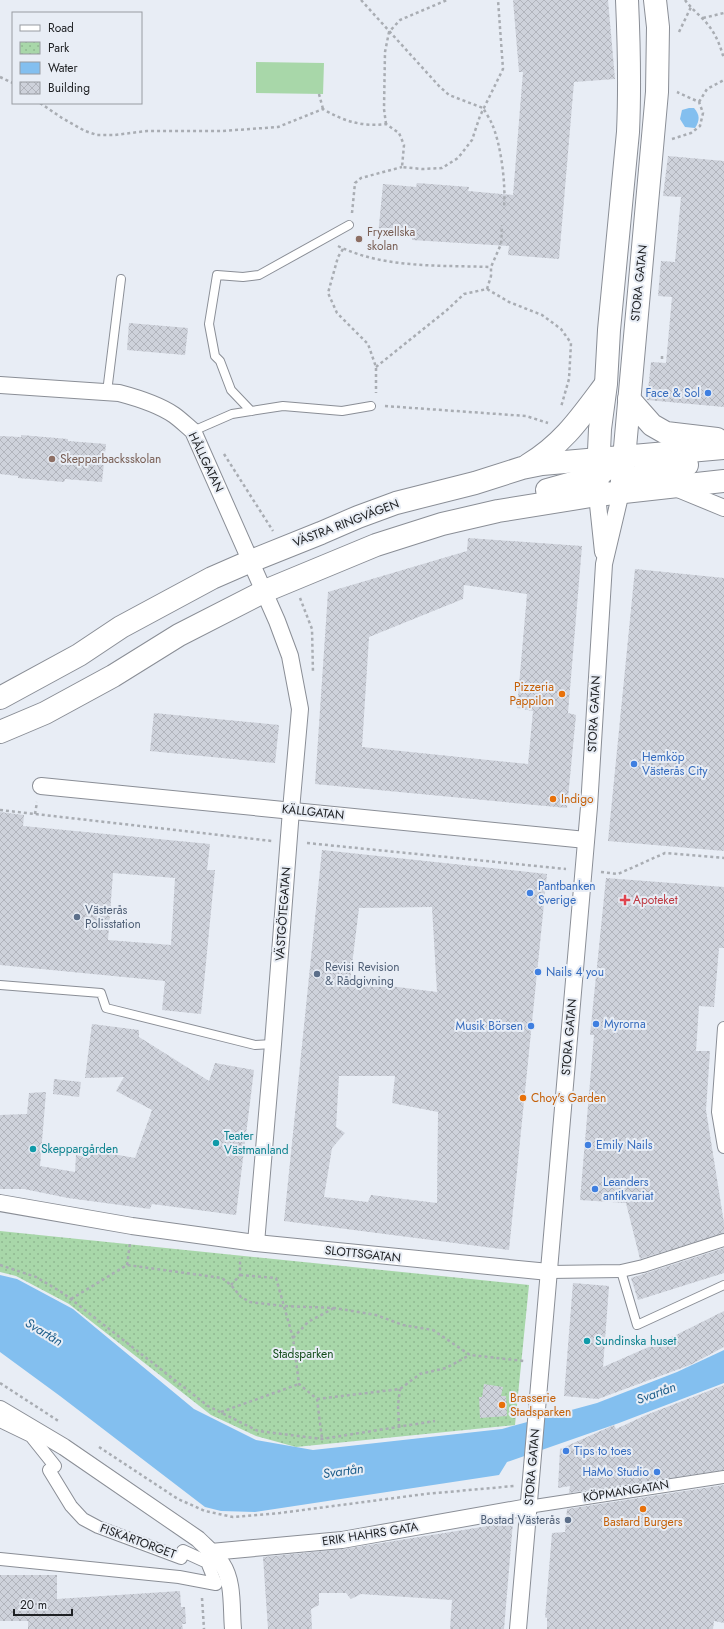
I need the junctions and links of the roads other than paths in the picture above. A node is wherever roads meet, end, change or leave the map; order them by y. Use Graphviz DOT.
graph roads {
  1 [pos="627,0"];
  2 [pos="655,0"];
  3 [pos="348,225"];
  4 [pos="121,280"];
  5 [pos="606,384"];
  6 [pos="0,385"];
  7 [pos="107,392"];
  8 [pos="628,399"];
  9 [pos="374,406"];
  10 [pos="251,411"];
  11 [pos="193,431"];
  12 [pos="724,441"];
  13 [pos="724,448"];
  14 [pos="724,455"];
  15 [pos="624,457"];
  16 [pos="522,468"];
  17 [pos="597,476"];
  18 [pos="724,481"];
  19 [pos="673,487"];
  20 [pos="621,492"];
  21 [pos="724,508"];
  22 [pos="251,561"];
  23 [pos="604,564"];
  24 [pos="264,591"];
  25 [pos="0,698"];
  26 [pos="0,732"];
  27 [pos="41,786"];
  28 [pos="291,810"];
  29 [pos="586,840"];
  30 [pos="0,985"];
  31 [pos="724,1028"];
  32 [pos="274,1044"];
  33 [pos="724,1147"];
  34 [pos="0,1203"];
  35 [pos="724,1240"];
  36 [pos="249,1242"];
  37 [pos="621,1271"];
  38 [pos="549,1272"];
  39 [pos="724,1285"];
  40 [pos="0,1409"];
  41 [pos="0,1421"];
  42 [pos="724,1477"];
  43 [pos="528,1508"];
  44 [pos="211,1552"];
  45 [pos="0,1559"];
  46 [pos="233,1629"];
  47 [pos="518,1629"];
  1 -- 5 [label="main road, STORA GATAN"];
  2 -- 8 [label="main road, STORA GATAN"];
  3 -- 10 [label="lane"];
  4 -- 7 [label="lane"];
  5 -- 16 [label="main road"];
  5 -- 17 [label="main road, STORA GATAN"];
  6 -- 7 [label="street, HÅLLGATAN"];
  7 -- 11 [label="street, HÅLLGATAN"];
  8 -- 12 [label="main road"];
  8 -- 15 [label="main road, STORA GATAN"];
  9 -- 10 [label="lane"];
  10 -- 11 [label="lane"];
  11 -- 22 [label="street, HÅLLGATAN"];
  13 -- 15 [label="main road"];
  14 -- 20 [label="main road"];
  15 -- 17 [label="main road"];
  15 -- 20 [label="main road, STORA GATAN"];
  16 -- 17 [label="main road, VÄSTRA RINGVÄGEN"];
  16 -- 22 [label="main road, VÄSTRA RINGVÄGEN"];
  17 -- 20 [label="main road, VÄSTRA RINGVÄGEN"];
  17 -- 23 [label="street, STORA GATAN"];
  17 -- 24 [label="main road"];
  18 -- 19 [label="main road, VÄSTRA RINGVÄGEN"];
  19 -- 20 [label="main road, VÄSTRA RINGVÄGEN"];
  19 -- 21 [label="street"];
  20 -- 23 [label="street, STORA GATAN"];
  22 -- 24 [label="street, HÅLLGATAN"];
  22 -- 25 [label="main road, VÄSTRA RINGVÄGEN"];
  23 -- 29 [label="street, STORA GATAN"];
  24 -- 26 [label="main road"];
  24 -- 28 [label="street, VÄSTGÖTEGATAN"];
  27 -- 28 [label="street, KÄLLGATAN"];
  28 -- 29 [label="street, KÄLLGATAN"];
  28 -- 32 [label="street, VÄSTGÖTEGATAN"];
  29 -- 38 [label="street, STORA GATAN"];
  30 -- 32 [label="lane"];
  31 -- 33 [label="street"];
  32 -- 36 [label="street, VÄSTGÖTEGATAN"];
  34 -- 36 [label="street, SLOTTSGATAN"];
  35 -- 37 [label="street, SLOTTSGATAN"];
  36 -- 38 [label="street, SLOTTSGATAN"];
  37 -- 38 [label="street, SLOTTSGATAN"];
  37 -- 39 [label="lane"];
  38 -- 43 [label="street, STORA GATAN"];
  40 -- 44 [label="street"];
  41 -- 45 [label="street, FISKARTORGET"];
  42 -- 43 [label="street, KÖPMANGATAN"];
  43 -- 44 [label="street, ERIK HAHRS GATA"];
  43 -- 47 [label="street, STORA GATAN"];
  44 -- 46 [label="street"];
}
